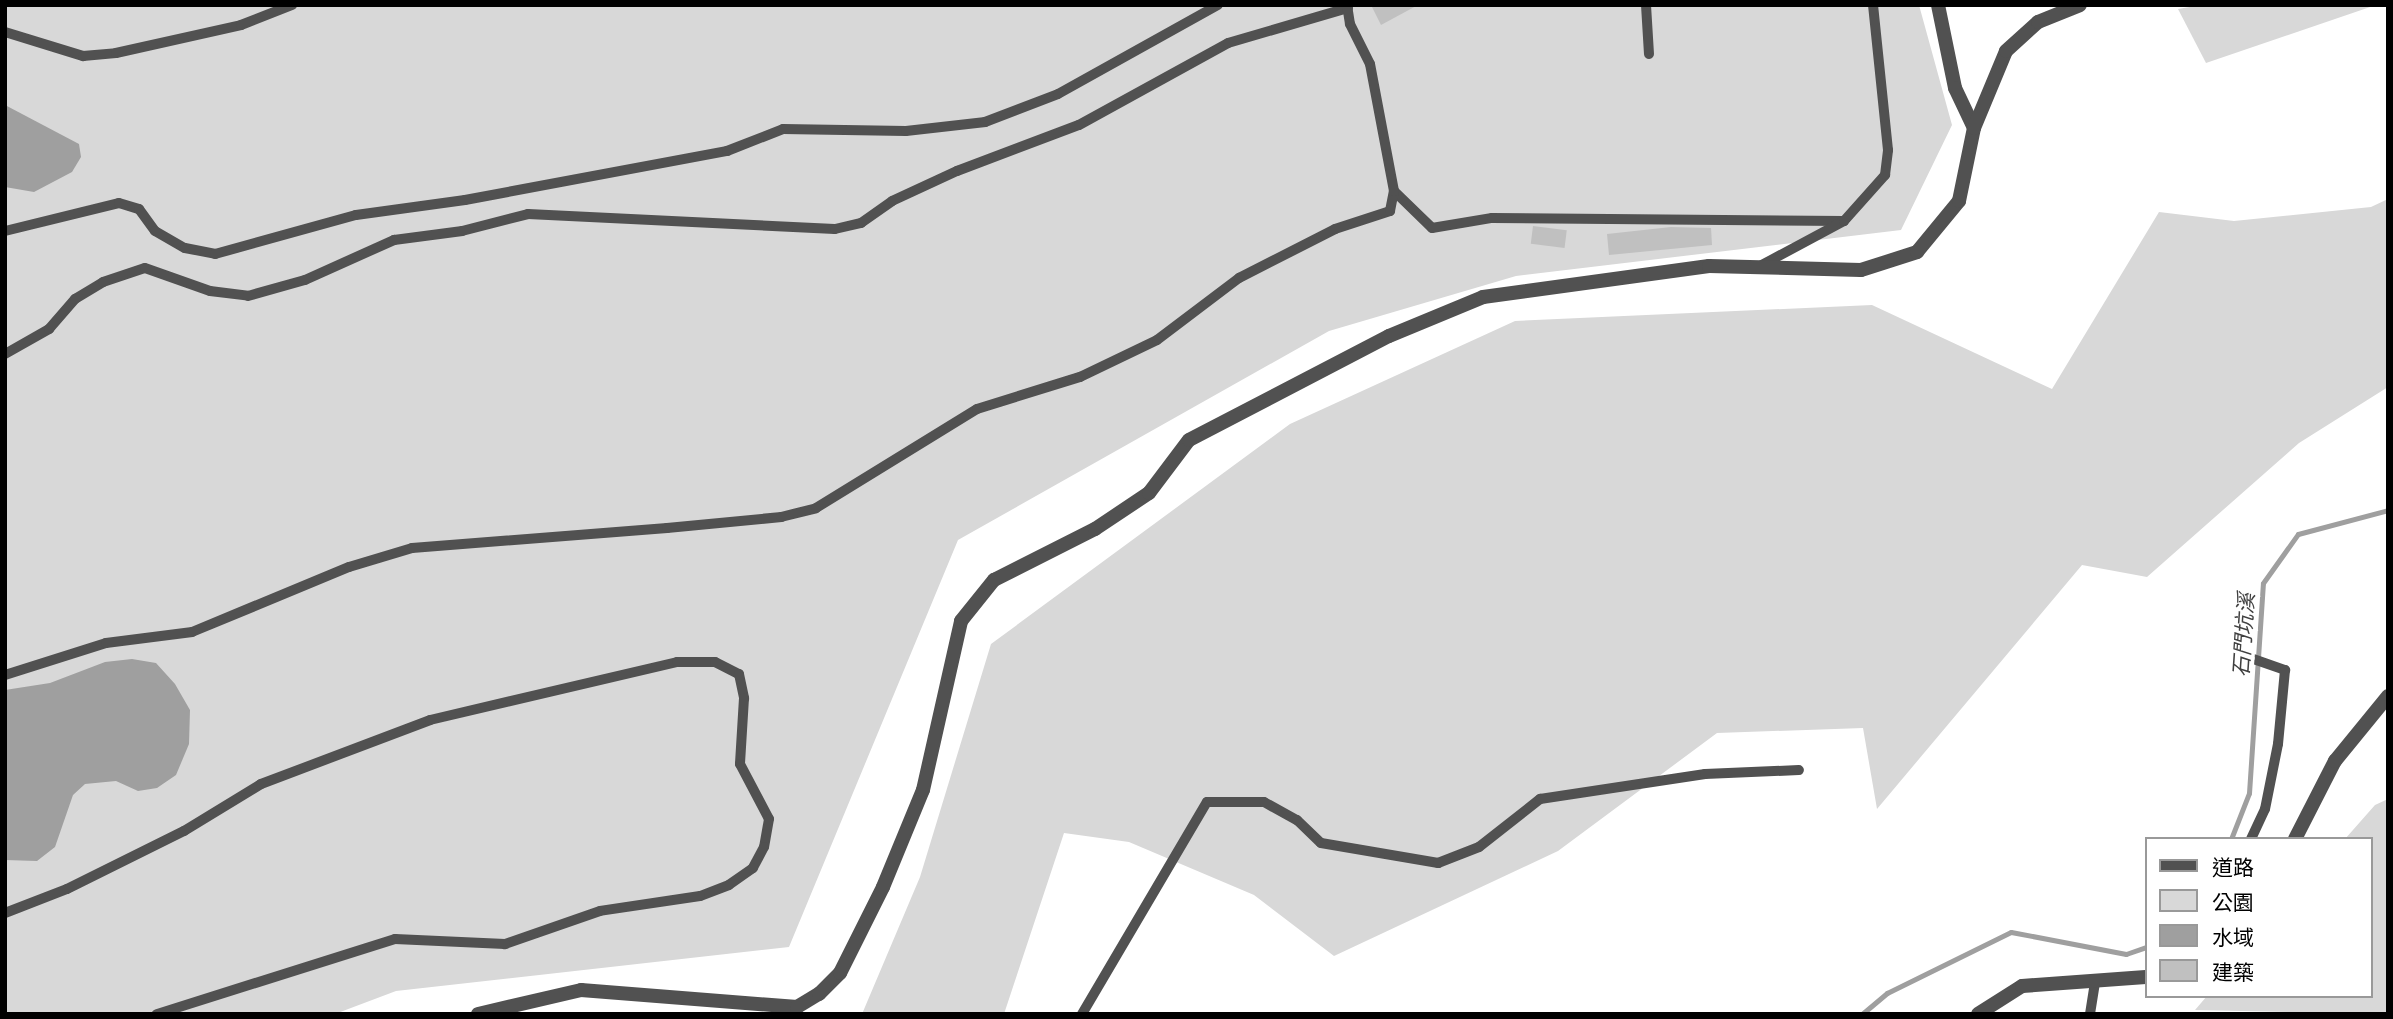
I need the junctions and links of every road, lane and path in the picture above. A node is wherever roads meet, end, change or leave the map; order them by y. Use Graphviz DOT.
graph roads {
  1 [pos="292,5"];
  2 [pos="1218,5"];
  3 [pos="1646,5"];
  4 [pos="1873,5"];
  5 [pos="1938,5"];
  6 [pos="2080,5"];
  7 [pos="1348,7"];
  8 [pos="5,32"];
  9 [pos="1649,54"];
  10 [pos="1974,128"];
  11 [pos="1394,191"];
  12 [pos="1844,221"];
  13 [pos="5,231"];
  14 [pos="1758,267"];
  15 [pos="5,354"];
  16 [pos="2239,654"];
  17 [pos="5,675"];
  18 [pos="2388,696"];
  19 [pos="1799,770"];
  20 [pos="2253,837"];
  21 [pos="2296,837"];
  22 [pos="5,913"];
  23 [pos="2144,977"];
  24 [pos="2095,984"];
  25 [pos="802,1010"];
  26 [pos="157,1014"];
  27 [pos="478,1014"];
  28 [pos="1082,1014"];
  29 [pos="1978,1014"];
  30 [pos="2090,1014"];
  1 -- 8 [label="lane"];
  2 -- 13 [label="lane"];
  3 -- 9 [label="lane"];
  4 -- 12 [label="lane"];
  5 -- 10 [label="street"];
  6 -- 10 [label="street"];
  7 -- 11 [label="lane"];
  7 -- 15 [label="lane"];
  10 -- 14 [label="street"];
  11 -- 12 [label="lane"];
  11 -- 17 [label="lane"];
  12 -- 14 [label="lane"];
  14 -- 25 [label="street"];
  16 -- 20 [label="lane"];
  18 -- 21 [label="street"];
  19 -- 28 [label="lane"];
  22 -- 26 [label="lane"];
  23 -- 24 [label="street"];
  24 -- 29 [label="street"];
  24 -- 30 [label="lane"];
  25 -- 27 [label="street"];
}
